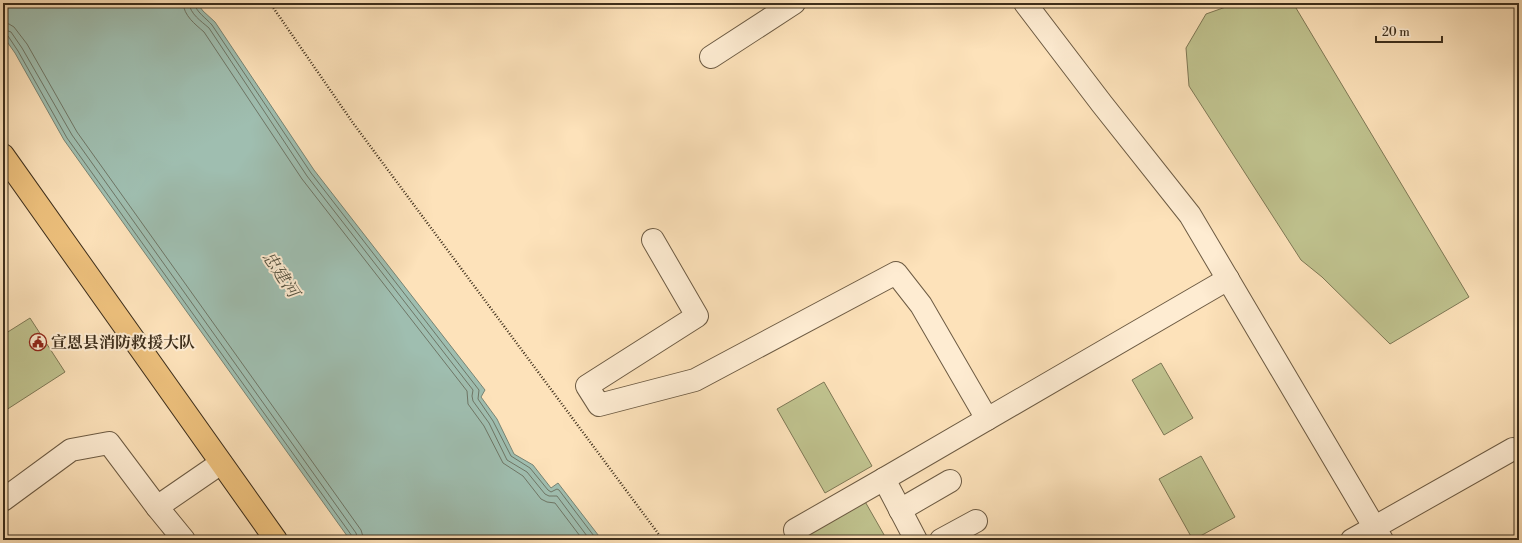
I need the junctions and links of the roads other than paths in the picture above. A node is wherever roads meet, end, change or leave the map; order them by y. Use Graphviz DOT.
graph roads {
  1 [pos="794,3"];
  2 [pos="1025,3"];
  3 [pos="711,57"];
  4 [pos="3,155"];
  5 [pos="653,240"];
  6 [pos="1228,278"];
  7 [pos="987,419"];
  8 [pos="1513,449"];
  9 [pos="221,463"];
  10 [pos="884,479"];
  11 [pos="950,481"];
  12 [pos="3,500"];
  13 [pos="157,507"];
  14 [pos="900,510"];
  15 [pos="976,521"];
  16 [pos="795,530"];
  17 [pos="1378,534"];
  18 [pos="184,540"];
  19 [pos="276,540"];
  20 [pos="916,540"];
  21 [pos="941,540"];
  22 [pos="1352,540"];
  1 -- 3 [label="street"];
  2 -- 6 [label="street"];
  4 -- 9 [label="main road"];
  5 -- 7 [label="street"];
  6 -- 7 [label="street"];
  6 -- 17 [label="street"];
  7 -- 10 [label="street"];
  8 -- 17 [label="street"];
  9 -- 13 [label="street"];
  9 -- 19 [label="main road"];
  10 -- 14 [label="street"];
  10 -- 16 [label="street"];
  11 -- 14 [label="street"];
  12 -- 13 [label="street"];
  13 -- 18 [label="street"];
  14 -- 20 [label="street"];
  15 -- 21 [label="street"];
  17 -- 22 [label="street"];
}
